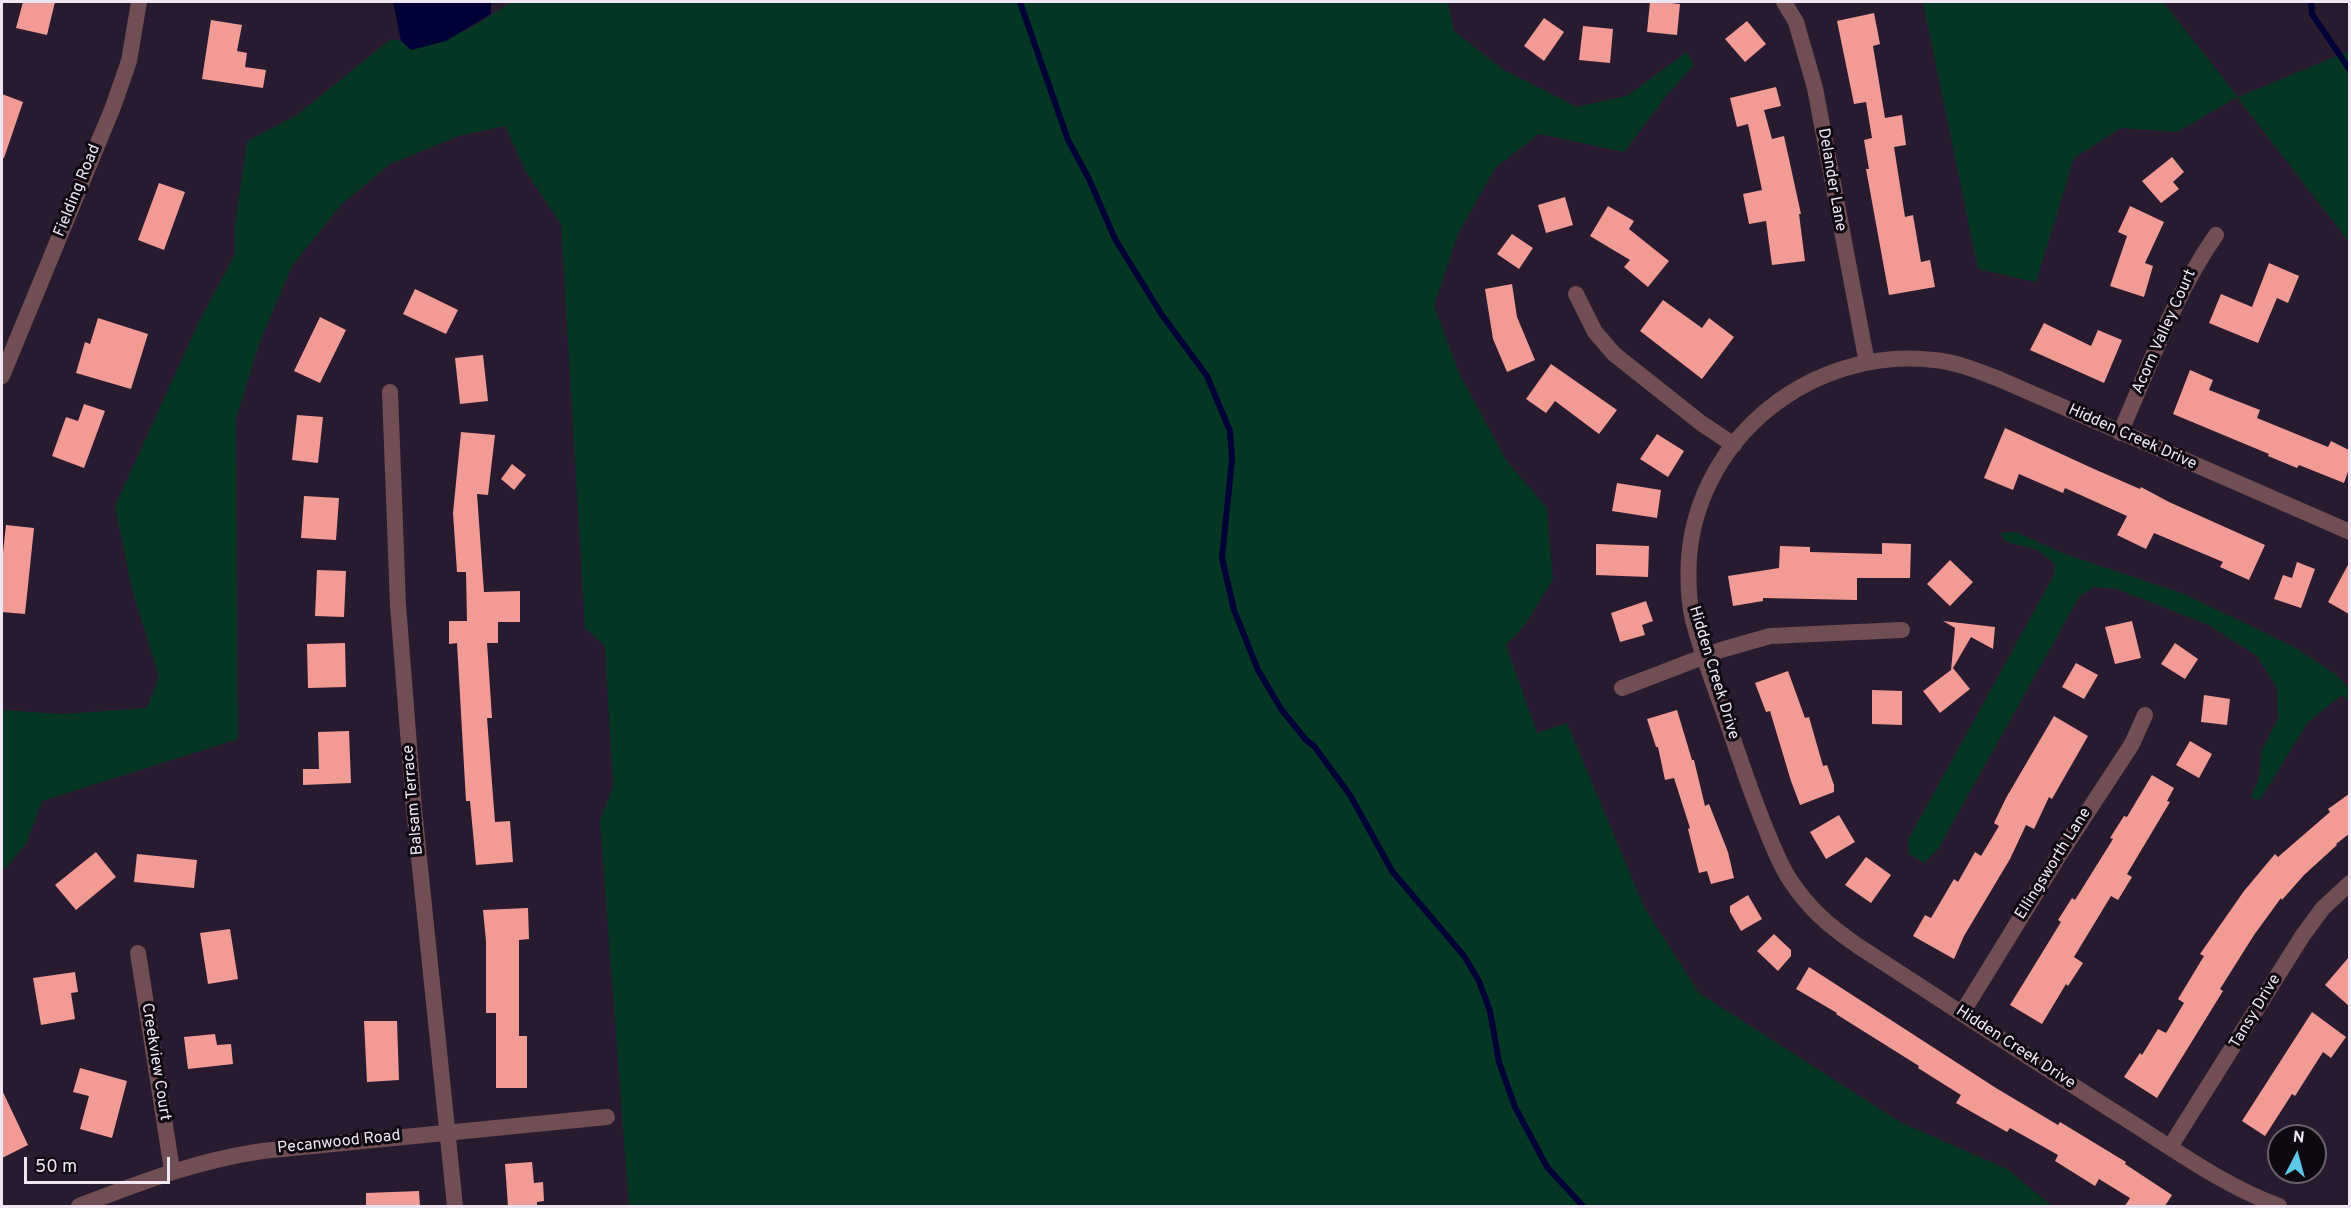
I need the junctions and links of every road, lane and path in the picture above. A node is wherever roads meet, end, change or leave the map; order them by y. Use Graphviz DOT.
graph roads {
  1 [pos="139,2"];
  2 [pos="1784,2"];
  3 [pos="2216,235"];
  4 [pos="1576,294"];
  5 [pos="1867,363"];
  6 [pos="2,376"];
  7 [pos="390,392"];
  8 [pos="2120,433"];
  9 [pos="1734,445"];
  10 [pos="2349,532"];
  11 [pos="1902,630"];
  12 [pos="1705,656"];
  13 [pos="1622,688"];
  14 [pos="2145,715"];
  15 [pos="2349,883"];
  16 [pos="138,952"];
  17 [pos="1962,1013"];
  18 [pos="607,1117"];
  19 [pos="447,1131"];
  20 [pos="2170,1147"];
  21 [pos="172,1170"];
  22 [pos="79,1206"];
  23 [pos="455,1206"];
  24 [pos="2279,1206"];
  1 -- 6 [label="street, Fielding Road"];
  2 -- 5 [label="street, Delander Lane"];
  3 -- 8 [label="street, Acorn Valley Court"];
  4 -- 9 [label="street"];
  5 -- 8 [label="street, Hidden Creek Drive"];
  5 -- 9 [label="street, Hidden Creek Drive"];
  7 -- 19 [label="street, Balsam Terrace"];
  8 -- 10 [label="street, Hidden Creek Drive"];
  9 -- 12 [label="street, Hidden Creek Drive"];
  11 -- 12 [label="street"];
  12 -- 13 [label="street"];
  12 -- 17 [label="street, Hidden Creek Drive"];
  14 -- 17 [label="street, Ellingsworth Lane"];
  15 -- 20 [label="street, Tansy Drive"];
  16 -- 21 [label="street, Creekview Court"];
  17 -- 20 [label="street, Hidden Creek Drive"];
  18 -- 19 [label="street, Pecanwood Road"];
  19 -- 21 [label="street, Pecanwood Road"];
  19 -- 23 [label="street, Balsam Terrace"];
  20 -- 24 [label="street, Hidden Creek Drive"];
  21 -- 22 [label="street, Pecanwood Road"];
}
